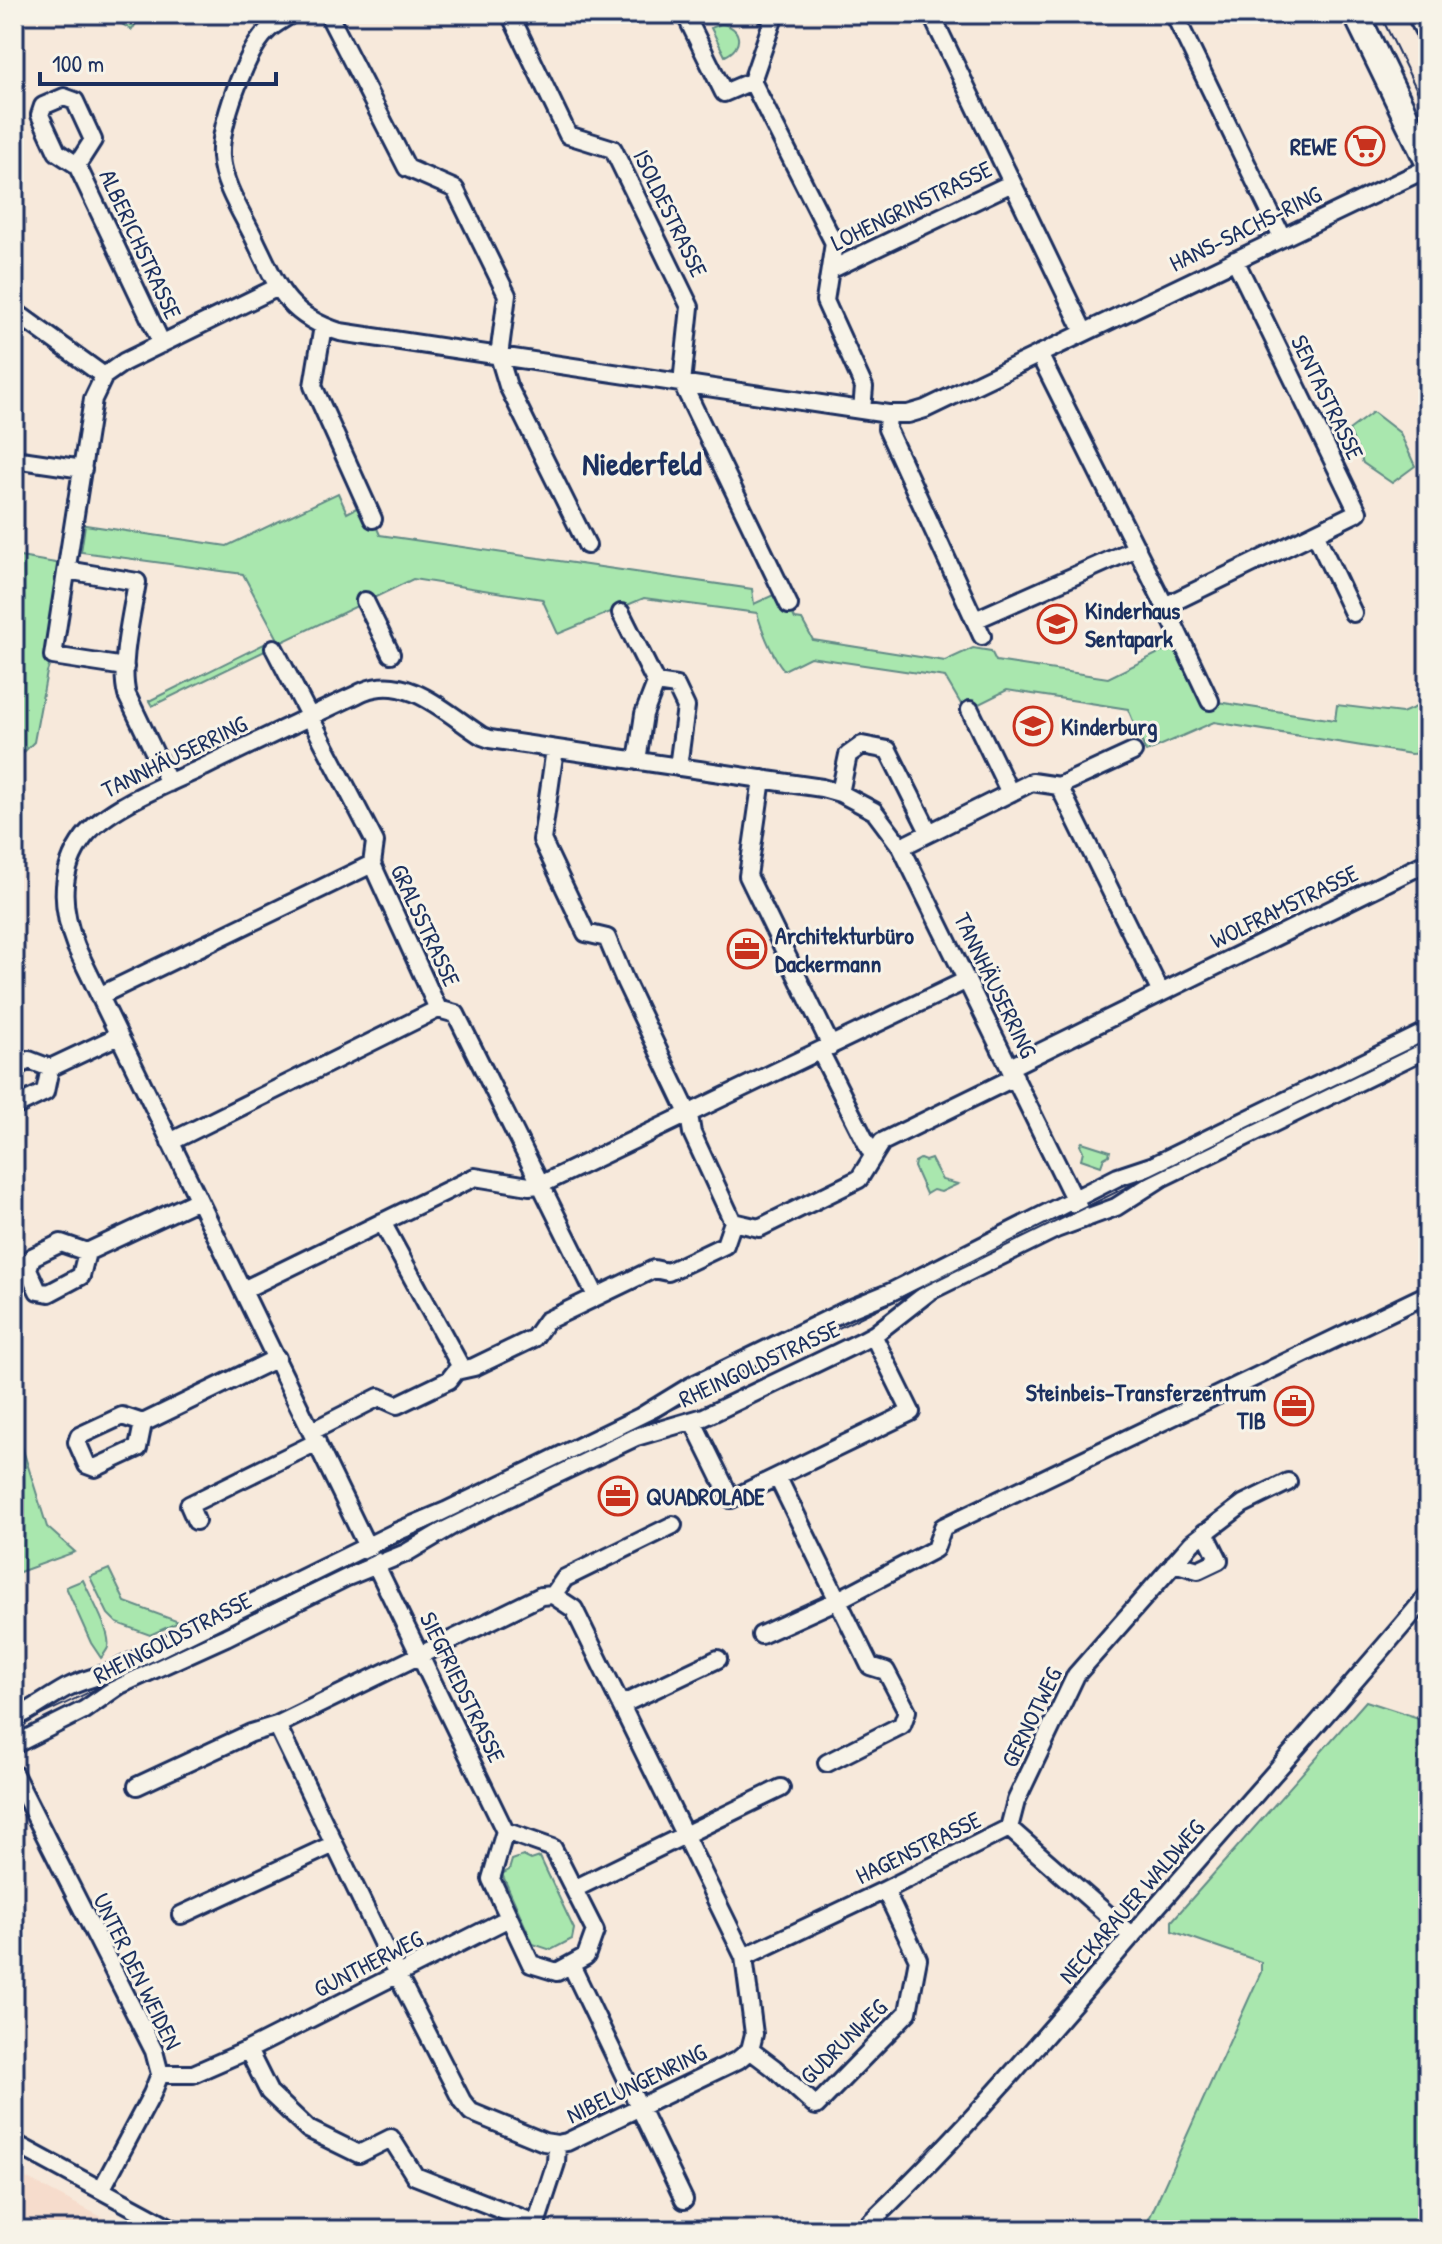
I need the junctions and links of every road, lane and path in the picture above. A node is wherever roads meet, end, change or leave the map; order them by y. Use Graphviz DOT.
graph roads {
  1 [pos="291,14"];
  2 [pos="328,14"];
  3 [pos="510,14"];
  4 [pos="685,14"];
  5 [pos="931,14"];
  6 [pos="1174,14"];
  7 [pos="1420,14"];
  8 [pos="773,15"];
  9 [pos="1359,16"];
  10 [pos="1428,30"];
  11 [pos="752,81"];
  12 [pos="77,165"];
  13 [pos="1428,165"];
  14 [pos="1012,183"];
  15 [pos="1282,237"];
  16 [pos="1235,260"];
  17 [pos="830,270"];
  18 [pos="278,287"];
  19 [pos="14,311"];
  20 [pos="323,326"];
  21 [pos="1084,332"];
  22 [pos="162,344"];
  23 [pos="1039,354"];
  24 [pos="499,356"];
  25 [pos="104,376"];
  26 [pos="682,383"];
  27 [pos="862,410"];
  28 [pos="888,414"];
  29 [pos="14,459"];
  30 [pos="83,469"];
  31 [pos="373,519"];
  32 [pos="1315,533"];
  33 [pos="587,545"];
  34 [pos="1137,548"];
  35 [pos="67,570"];
  36 [pos="365,601"];
  37 [pos="789,605"];
  38 [pos="1165,606"];
  39 [pos="621,613"];
  40 [pos="1353,613"];
  41 [pos="274,648"];
  42 [pos="391,654"];
  43 [pos="125,667"];
  44 [pos="656,683"];
  45 [pos="1210,701"];
  46 [pos="970,710"];
  47 [pos="311,716"];
  48 [pos="555,749"];
  49 [pos="1133,752"];
  50 [pos="637,761"];
  51 [pos="678,767"];
  52 [pos="762,779"];
  53 [pos="169,783"];
  54 [pos="1059,786"];
  55 [pos="840,793"];
  56 [pos="1010,793"];
  57 [pos="929,832"];
  58 [pos="901,847"];
  59 [pos="1428,862"];
  60 [pos="372,864"];
  61 [pos="967,980"];
  62 [pos="1161,993"];
  63 [pos="99,996"];
  64 [pos="438,1009"];
  65 [pos="1428,1031"];
  66 [pos="118,1036"];
  67 [pos="825,1048"];
  68 [pos="1428,1048"];
  69 [pos="14,1068"];
  70 [pos="50,1068"];
  71 [pos="1012,1072"];
  72 [pos="14,1097"];
  73 [pos="689,1115"];
  74 [pos="170,1142"];
  75 [pos="873,1156"];
  76 [pos="540,1185"];
  77 [pos="1075,1199"];
  78 [pos="198,1200"];
  79 [pos="1084,1219"];
  80 [pos="382,1222"];
  81 [pos="733,1222"];
  82 [pos="87,1252"];
  83 [pos="243,1290"];
  84 [pos="1428,1294"];
  85 [pos="596,1296"];
  86 [pos="873,1335"];
  87 [pos="277,1358"];
  88 [pos="462,1369"];
  89 [pos="693,1422"];
  90 [pos="143,1423"];
  91 [pos="314,1436"];
  92 [pos="778,1478"];
  93 [pos="1288,1482"];
  94 [pos="196,1521"];
  95 [pos="673,1525"];
  96 [pos="1205,1532"];
  97 [pos="368,1547"];
  98 [pos="1174,1563"];
  99 [pos="377,1565"];
  100 [pos="553,1595"];
  101 [pos="1428,1595"];
  102 [pos="838,1600"];
  103 [pos="761,1635"];
  104 [pos="421,1656"];
  105 [pos="718,1659"];
  106 [pos="621,1705"];
  107 [pos="14,1719"];
  108 [pos="277,1725"];
  109 [pos="14,1745"];
  110 [pos="827,1763"];
  111 [pos="14,1774"];
  112 [pos="137,1786"];
  113 [pos="781,1788"];
  114 [pos="1009,1828"];
  115 [pos="505,1831"];
  116 [pos="684,1835"];
  117 [pos="334,1844"];
  118 [pos="574,1889"];
  119 [pos="885,1890"];
  120 [pos="181,1915"];
  121 [pos="509,1918"];
  122 [pos="1132,1936"];
  123 [pos="744,1957"];
  124 [pos="571,1965"];
  125 [pos="397,1974"];
  126 [pos="248,2050"];
  127 [pos="750,2050"];
  128 [pos="160,2074"];
  129 [pos="640,2106"];
  130 [pos="14,2143"];
  131 [pos="557,2144"];
  132 [pos="101,2190"];
  133 [pos="684,2200"];
  134 [pos="536,2227"];
  135 [pos="175,2230"];
  136 [pos="862,2230"];
  1 -- 18 [label="street, HANS-SACHS-RING"];
  2 -- 24 [label="street"];
  3 -- 26 [label="street, ISOLDESTRASSE"];
  4 -- 11 [label="street"];
  5 -- 14 [label="street"];
  6 -- 15 [label="street"];
  7 -- 10 [label="street"];
  8 -- 11 [label="street"];
  9 -- 13 [label="street"];
  11 -- 17 [label="street, LOHENGRINSTRASSE"];
  12 -- 22 [label="street, ALBERICHSTRASSE"];
  13 -- 15 [label="street, HANS-SACHS-RING"];
  14 -- 17 [label="street, LOHENGRINSTRASSE"];
  14 -- 21 [label="street"];
  15 -- 16 [label="street, HANS-SACHS-RING"];
  16 -- 21 [label="street, HANS-SACHS-RING"];
  16 -- 32 [label="street, SENTASTRASSE"];
  17 -- 27 [label="street, LOHENGRINSTRASSE"];
  18 -- 20 [label="street, HANS-SACHS-RING"];
  18 -- 22 [label="street, ALBERICHSTRASSE"];
  19 -- 25 [label="street"];
  20 -- 24 [label="street, HANS-SACHS-RING"];
  20 -- 31 [label="street"];
  21 -- 23 [label="street, HANS-SACHS-RING"];
  22 -- 25 [label="street, ALBERICHSTRASSE"];
  23 -- 28 [label="street, HANS-SACHS-RING"];
  23 -- 34 [label="street"];
  24 -- 26 [label="street, HANS-SACHS-RING"];
  24 -- 33 [label="street"];
  25 -- 30 [label="street"];
  26 -- 27 [label="street, HANS-SACHS-RING"];
  26 -- 37 [label="street"];
  27 -- 28 [label="street, HANS-SACHS-RING"];
  28 -- 34 [label="street"];
  29 -- 30 [label="street"];
  30 -- 35 [label="street"];
  32 -- 38 [label="street, SENTASTRASSE"];
  32 -- 40 [label="street"];
  34 -- 38 [label="street"];
  35 -- 43 [label="street"];
  35 -- 43 [label="street"];
  36 -- 42 [label="street"];
  38 -- 45 [label="street"];
  39 -- 44 [label="street"];
  41 -- 47 [label="street"];
  43 -- 53 [label="street"];
  44 -- 50 [label="street"];
  44 -- 51 [label="street"];
  46 -- 56 [label="street"];
  47 -- 48 [label="street, TANNHÄUSERRING"];
  47 -- 53 [label="street, TANNHÄUSERRING"];
  47 -- 60 [label="street"];
  48 -- 50 [label="street, TANNHÄUSERRING"];
  48 -- 73 [label="street"];
  49 -- 54 [label="street"];
  50 -- 51 [label="street, TANNHÄUSERRING"];
  51 -- 52 [label="street, TANNHÄUSERRING"];
  52 -- 55 [label="street, TANNHÄUSERRING"];
  52 -- 67 [label="street"];
  53 -- 63 [label="street, TANNHÄUSERRING"];
  54 -- 56 [label="street"];
  54 -- 62 [label="street"];
  55 -- 57 [label="street"];
  55 -- 58 [label="street, TANNHÄUSERRING"];
  56 -- 57 [label="street"];
  57 -- 58 [label="street"];
  58 -- 61 [label="street, TANNHÄUSERRING"];
  59 -- 62 [label="street, WOLFRAMSTRASSE"];
  60 -- 63 [label="street, GRALSSTRASSE"];
  60 -- 64 [label="street, GRALSSTRASSE"];
  61 -- 67 [label="street"];
  61 -- 71 [label="street, TANNHÄUSERRING"];
  62 -- 71 [label="street, WOLFRAMSTRASSE"];
  63 -- 66 [label="street, TANNHÄUSERRING"];
  64 -- 74 [label="street, GRALSSTRASSE"];
  64 -- 76 [label="street"];
  65 -- 77 [label="street, RHEINGOLDSTRASSE"];
  66 -- 70 [label="street"];
  66 -- 74 [label="street, TANNHÄUSERRING"];
  67 -- 73 [label="street"];
  67 -- 75 [label="street"];
  68 -- 79 [label="street, RHEINGOLDSTRASSE"];
  69 -- 70 [label="street"];
  70 -- 72 [label="street"];
  71 -- 75 [label="street, WOLFRAMSTRASSE"];
  71 -- 77 [label="street, TANNHÄUSERRING"];
  73 -- 76 [label="street"];
  73 -- 81 [label="street"];
  74 -- 78 [label="street, TANNHÄUSERRING"];
  75 -- 81 [label="street, WOLFRAMSTRASSE"];
  76 -- 80 [label="street"];
  76 -- 85 [label="street"];
  77 -- 79 [label="street, TANNHÄUSERRING"];
  77 -- 97 [label="street, RHEINGOLDSTRASSE"];
  78 -- 82 [label="street"];
  78 -- 83 [label="street, TANNHÄUSERRING"];
  79 -- 86 [label="street, RHEINGOLDSTRASSE"];
  80 -- 83 [label="street"];
  80 -- 88 [label="street"];
  81 -- 85 [label="street"];
  83 -- 87 [label="street, TANNHÄUSERRING"];
  84 -- 102 [label="street"];
  85 -- 88 [label="street"];
  86 -- 89 [label="street, RHEINGOLDSTRASSE"];
  86 -- 92 [label="street"];
  87 -- 90 [label="street"];
  87 -- 91 [label="street, TANNHÄUSERRING"];
  88 -- 91 [label="street"];
  89 -- 92 [label="street"];
  89 -- 99 [label="street, RHEINGOLDSTRASSE"];
  91 -- 94 [label="street"];
  91 -- 97 [label="street, TANNHÄUSERRING"];
  92 -- 102 [label="street"];
  93 -- 96 [label="street, GERNOTWEG"];
  95 -- 100 [label="street"];
  96 -- 98 [label="street, GERNOTWEG"];
  96 -- 98 [label="street"];
  97 -- 99 [label="street, TANNHÄUSERRING"];
  97 -- 107 [label="street, RHEINGOLDSTRASSE"];
  98 -- 114 [label="street, GERNOTWEG"];
  99 -- 104 [label="street, SIEGFRIEDSTRASSE"];
  99 -- 109 [label="street, RHEINGOLDSTRASSE"];
  100 -- 104 [label="street"];
  100 -- 106 [label="street"];
  101 -- 122 [label="street, NECKARAUER WALDWEG"];
  102 -- 103 [label="street"];
  102 -- 110 [label="street"];
  104 -- 108 [label="street"];
  104 -- 115 [label="street, SIEGFRIEDSTRASSE"];
  105 -- 106 [label="street"];
  106 -- 116 [label="street"];
  108 -- 112 [label="street"];
  108 -- 117 [label="street, NIBELUNGENRING"];
  111 -- 128 [label="street, UNTER DEN WEIDEN"];
  113 -- 116 [label="street"];
  114 -- 119 [label="street, HAGENSTRASSE"];
  114 -- 122 [label="street, HAGENSTRASSE"];
  115 -- 118 [label="street"];
  115 -- 121 [label="street"];
  116 -- 118 [label="street"];
  116 -- 123 [label="street"];
  117 -- 120 [label="street"];
  117 -- 125 [label="street, NIBELUNGENRING"];
  118 -- 124 [label="street"];
  119 -- 123 [label="street, HAGENSTRASSE"];
  119 -- 127 [label="street, GUDRUNWEG"];
  121 -- 124 [label="street"];
  121 -- 125 [label="street, GUNTHERWEG"];
  122 -- 136 [label="street, NECKARAUER WALDWEG"];
  123 -- 127 [label="street"];
  124 -- 129 [label="street"];
  125 -- 126 [label="street, GUNTHERWEG"];
  125 -- 131 [label="street, NIBELUNGENRING"];
  126 -- 128 [label="street, GUNTHERWEG"];
  126 -- 134 [label="street"];
  127 -- 129 [label="street, NIBELUNGENRING"];
  128 -- 132 [label="street, UNTER DEN WEIDEN"];
  129 -- 131 [label="street, NIBELUNGENRING"];
  129 -- 133 [label="street"];
  130 -- 132 [label="street"];
  131 -- 134 [label="street"];
  132 -- 135 [label="street"];
}
